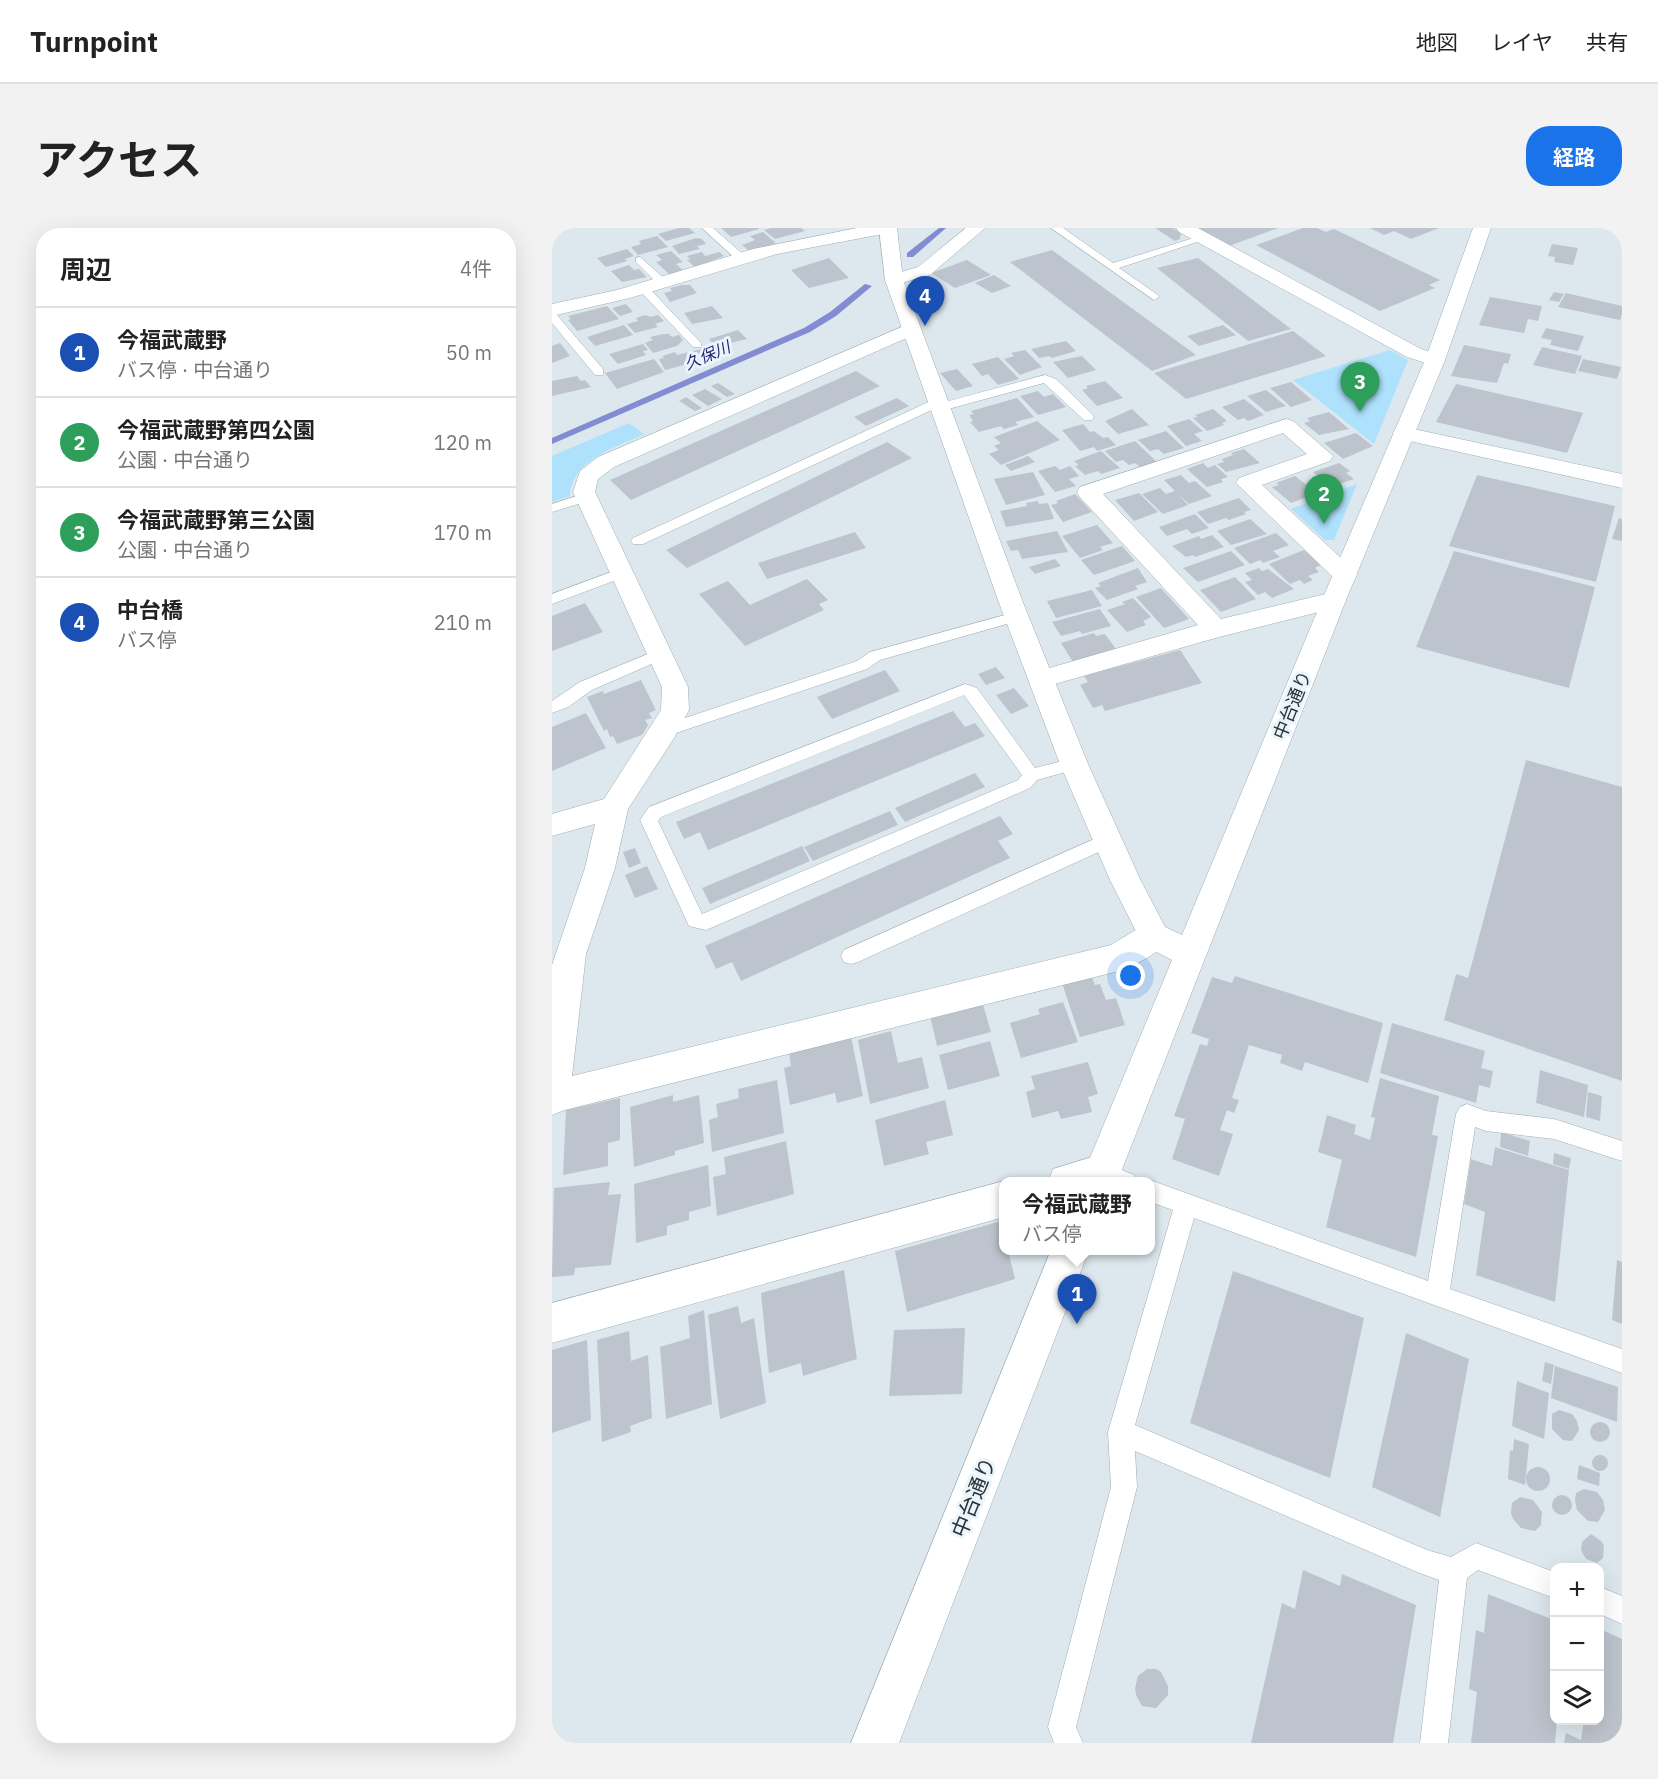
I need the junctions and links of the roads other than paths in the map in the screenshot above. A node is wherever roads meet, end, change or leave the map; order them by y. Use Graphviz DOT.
graph roads {
  1 [pos="707,228"];
  2 [pos="888,228"];
  3 [pos="975,228"];
  4 [pos="1056,228"];
  5 [pos="1185,228"];
  6 [pos="1482,228"];
  7 [pos="1204,238"];
  8 [pos="741,258"];
  9 [pos="640,260"];
  10 [pos="1111,267"];
  11 [pos="894,280"];
  12 [pos="663,283"];
  13 [pos="644,289"];
  14 [pos="1154,297"];
  15 [pos="552,310"];
  16 [pos="552,316"];
  17 [pos="911,329"];
  18 [pos="697,345"];
  19 [pos="1435,360"];
  20 [pos="599,372"];
  21 [pos="940,404"];
  22 [pos="1088,417"];
  23 [pos="1404,433"];
  24 [pos="1622,481"];
  25 [pos="586,496"];
  26 [pos="552,508"];
  27 [pos="638,541"];
  28 [pos="622,573"];
  29 [pos="1345,575"];
  30 [pos="552,599"];
  31 [pos="1334,600"];
  32 [pos="1016,617"];
  33 [pos="1216,629"];
  34 [pos="660,654"];
  35 [pos="1041,679"];
  36 [pos="552,707"];
  37 [pos="664,731"];
  38 [pos="1074,764"];
  39 [pos="1031,775"];
  40 [pos="614,807"];
  41 [pos="552,825"];
  42 [pos="1108,840"];
  43 [pos="1154,936"];
  44 [pos="1191,955"];
  45 [pos="852,956"];
  46 [pos="552,1098"];
  47 [pos="1622,1152"];
  48 [pos="1109,1177"];
  49 [pos="1155,1193"];
  50 [pos="999,1200"];
  51 [pos="1186,1205"];
  52 [pos="1068,1255"];
  53 [pos="1437,1296"];
  54 [pos="552,1323"];
  55 [pos="1622,1361"];
  56 [pos="1121,1432"];
  57 [pos="1454,1571"];
  58 [pos="1550,1584"];
  59 [pos="1604,1603"];
  60 [pos="1622,1610"];
  61 [pos="875,1743"];
  62 [pos="1069,1743"];
  63 [pos="1434,1743"];
  1 -- 8 [label="lane"];
  2 -- 8 [label="street"];
  2 -- 11 [label="street"];
  3 -- 11 [label="street"];
  4 -- 10 [label="lane"];
  5 -- 7 [label="street"];
  6 -- 19 [label="street, 中台通り"];
  7 -- 10 [label="lane"];
  7 -- 19 [label="street"];
  8 -- 12 [label="street"];
  9 -- 12 [label="lane"];
  10 -- 14 [label="lane"];
  11 -- 17 [label="street"];
  12 -- 13 [label="street"];
  13 -- 15 [label="street"];
  13 -- 18 [label="lane"];
  16 -- 20 [label="lane"];
  17 -- 21 [label="street"];
  17 -- 25 [label="street"];
  19 -- 23 [label="street, 中台通り"];
  21 -- 22 [label="lane"];
  21 -- 27 [label="lane"];
  21 -- 32 [label="street"];
  23 -- 24 [label="street"];
  23 -- 29 [label="street, 中台通り"];
  25 -- 26 [label="lane"];
  25 -- 28 [label="street"];
  28 -- 30 [label="lane"];
  28 -- 34 [label="street"];
  29 -- 31 [label="street, 中台通り"];
  29 -- 33 [label="street"];
  31 -- 33 [label="street"];
  31 -- 44 [label="street, 中台通り"];
  32 -- 35 [label="street"];
  32 -- 37 [label="lane"];
  33 -- 35 [label="street"];
  34 -- 36 [label="lane"];
  34 -- 37 [label="street"];
  35 -- 38 [label="street"];
  37 -- 40 [label="street"];
  38 -- 39 [label="lane"];
  38 -- 42 [label="street"];
  39 -- 39 [label="lane"];
  40 -- 41 [label="street"];
  40 -- 46 [label="street"];
  42 -- 43 [label="street"];
  42 -- 45 [label="lane"];
  43 -- 44 [label="street"];
  43 -- 46 [label="street"];
  44 -- 48 [label="street, 中台通り"];
  47 -- 53 [label="lane"];
  49 -- 51 [label="lane"];
  50 -- 54 [label="street"];
  51 -- 53 [label="lane"];
  51 -- 56 [label="lane"];
  52 -- 61 [label="street, 中台通り"];
  53 -- 55 [label="lane"];
  56 -- 57 [label="lane"];
  56 -- 62 [label="lane"];
  57 -- 58 [label="lane"];
  57 -- 63 [label="lane"];
  59 -- 60 [label="lane"];
}
